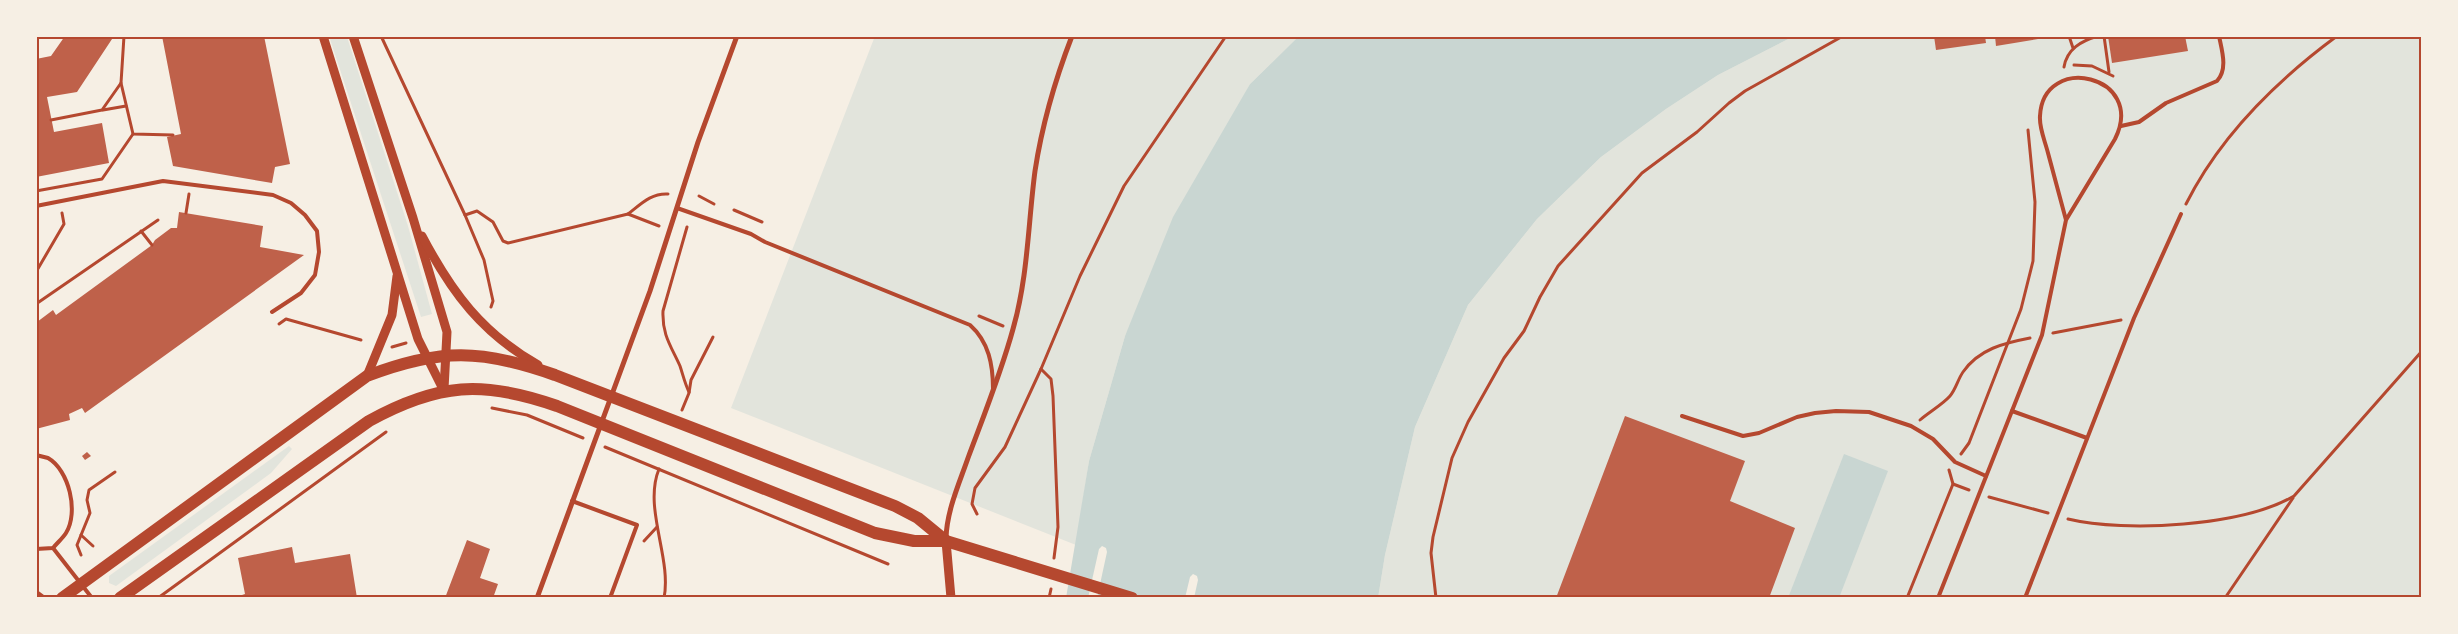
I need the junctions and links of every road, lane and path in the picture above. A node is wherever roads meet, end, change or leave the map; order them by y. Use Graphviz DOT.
graph roads {
  1 [pos="124,36"];
  2 [pos="323,36"];
  3 [pos="353,36"];
  4 [pos="381,36"];
  5 [pos="737,36"];
  6 [pos="1072,36"];
  7 [pos="1226,36"];
  8 [pos="1843,36"];
  9 [pos="2069,36"];
  10 [pos="2098,36"];
  11 [pos="2104,36"];
  12 [pos="2219,36"];
  13 [pos="2337,36"];
  14 [pos="2073,48"];
  15 [pos="2064,67"];
  16 [pos="2055,71"];
  17 [pos="2109,73"];
  18 [pos="2115,78"];
  19 [pos="121,83"];
  20 [pos="126,106"];
  21 [pos="102,110"];
  22 [pos="51,120"];
  23 [pos="2028,123"];
  24 [pos="2121,126"];
  25 [pos="133,134"];
  26 [pos="173,135"];
  27 [pos="36,191"];
  28 [pos="668,194"];
  29 [pos="699,196"];
  30 [pos="714,204"];
  31 [pos="36,206"];
  32 [pos="677,208"];
  33 [pos="734,210"];
  34 [pos="628,214"];
  35 [pos="2181,214"];
  36 [pos="466,215"];
  37 [pos="413,218"];
  38 [pos="158,220"];
  39 [pos="2066,220"];
  40 [pos="762,222"];
  41 [pos="64,224"];
  42 [pos="659,226"];
  43 [pos="687,227"];
  44 [pos="142,231"];
  45 [pos="152,245"];
  46 [pos="36,272"];
  47 [pos="397,273"];
  48 [pos="36,304"];
  49 [pos="491,307"];
  50 [pos="272,312"];
  51 [pos="2134,318"];
  52 [pos="280,324"];
  53 [pos="2042,335"];
  54 [pos="713,337"];
  55 [pos="361,340"];
  56 [pos="408,342"];
  57 [pos="2008,342"];
  58 [pos="387,348"];
  59 [pos="2422,351"];
  60 [pos="446,355"];
  61 [pos="428,357"];
  62 [pos="1041,368"];
  63 [pos="555,375"];
  64 [pos="367,376"];
  65 [pos="444,391"];
  66 [pos="992,392"];
  67 [pos="486,407"];
  68 [pos="2012,411"];
  69 [pos="1682,416"];
  70 [pos="1911,426"];
  71 [pos="394,427"];
  72 [pos="2087,438"];
  73 [pos="590,441"];
  74 [pos="599,445"];
  75 [pos="36,455"];
  76 [pos="1955,462"];
  77 [pos="115,472"];
  78 [pos="1986,476"];
  79 [pos="655,478"];
  80 [pos="1953,484"];
  81 [pos="1979,494"];
  82 [pos="2294,496"];
  83 [pos="572,501"];
  84 [pos="976,514"];
  85 [pos="2057,516"];
  86 [pos="657,527"];
  87 [pos="81,535"];
  88 [pos="946,541"];
  89 [pos="93,546"];
  90 [pos="638,547"];
  91 [pos="52,548"];
  92 [pos="36,549"];
  93 [pos="81,555"];
  94 [pos="1054,559"];
  95 [pos="888,564"];
  96 [pos="81,584"];
  97 [pos="1051,588"];
  98 [pos="36,591"];
  99 [pos="44,596"];
  100 [pos="62,598"];
  101 [pos="92,598"];
  102 [pos="120,598"];
  103 [pos="158,598"];
  104 [pos="537,598"];
  105 [pos="610,598"];
  106 [pos="664,598"];
  107 [pos="952,598"];
  108 [pos="1049,598"];
  109 [pos="1132,598"];
  110 [pos="1436,598"];
  111 [pos="1907,598"];
  112 [pos="1938,598"];
  113 [pos="2026,598"];
  114 [pos="2225,598"];
  1 -- 19 [label="path"];
  2 -- 47 [label="street"];
  3 -- 37 [label="street"];
  4 -- 36 [label="path"];
  5 -- 32 [label="street"];
  6 -- 66 [label="street"];
  7 -- 62 [label="path"];
  8 -- 110 [label="path"];
  9 -- 14 [label="path"];
  10 -- 14 [label="path"];
  11 -- 17 [label="path"];
  12 -- 24 [label="lane"];
  13 -- 35 [label="path"];
  14 -- 15 [label="path"];
  15 -- 16 [label="path"];
  15 -- 17 [label="path"];
  17 -- 18 [label="path"];
  19 -- 20 [label="path"];
  19 -- 21 [label="path"];
  20 -- 21 [label="path"];
  20 -- 25 [label="path"];
  21 -- 22 [label="path"];
  23 -- 57 [label="path"];
  24 -- 39 [label="lane"];
  24 -- 39 [label="lane"];
  25 -- 26 [label="path"];
  25 -- 27 [label="path"];
  28 -- 34 [label="path"];
  29 -- 30 [label="path"];
  31 -- 50 [label="lane"];
  32 -- 66 [label="lane"];
  32 -- 83 [label="street"];
  33 -- 40 [label="path"];
  34 -- 36 [label="path"];
  34 -- 42 [label="path"];
  35 -- 51 [label="lane"];
  36 -- 49 [label="path"];
  37 -- 60 [label="street"];
  37 -- 63 [label="street"];
  38 -- 44 [label="path"];
  39 -- 53 [label="lane"];
  41 -- 46 [label="path"];
  43 -- 54 [label="path"];
  44 -- 45 [label="path"];
  44 -- 48 [label="path"];
  47 -- 61 [label="street"];
  47 -- 64 [label="street"];
  51 -- 53 [label="path"];
  51 -- 72 [label="lane"];
  52 -- 55 [label="path"];
  53 -- 57 [label="path"];
  53 -- 68 [label="lane"];
  56 -- 58 [label="path"];
  57 -- 70 [label="path"];
  57 -- 76 [label="path"];
  59 -- 82 [label="path"];
  60 -- 61 [label="main road"];
  60 -- 63 [label="main road"];
  60 -- 65 [label="street"];
  61 -- 64 [label="main road"];
  61 -- 65 [label="street"];
  62 -- 84 [label="path"];
  62 -- 94 [label="path"];
  63 -- 88 [label="main road"];
  64 -- 96 [label="main road"];
  65 -- 88 [label="main road"];
  65 -- 102 [label="main road"];
  66 -- 88 [label="street"];
  67 -- 73 [label="path"];
  68 -- 72 [label="lane"];
  68 -- 78 [label="lane"];
  69 -- 70 [label="lane"];
  70 -- 76 [label="lane"];
  71 -- 103 [label="path"];
  72 -- 85 [label="lane"];
  74 -- 95 [label="path"];
  75 -- 91 [label="lane"];
  76 -- 78 [label="lane"];
  76 -- 80 [label="path"];
  77 -- 87 [label="path"];
  78 -- 81 [label="lane"];
  79 -- 86 [label="path"];
  80 -- 81 [label="path"];
  80 -- 111 [label="path"];
  81 -- 85 [label="path"];
  81 -- 112 [label="lane"];
  82 -- 85 [label="path"];
  82 -- 114 [label="path"];
  83 -- 104 [label="street"];
  83 -- 105 [label="lane"];
  85 -- 113 [label="lane"];
  86 -- 90 [label="path"];
  86 -- 106 [label="path"];
  87 -- 89 [label="path"];
  87 -- 93 [label="path"];
  88 -- 107 [label="street"];
  88 -- 109 [label="main road"];
  91 -- 92 [label="lane"];
  91 -- 96 [label="lane"];
  96 -- 100 [label="main road"];
  96 -- 101 [label="lane"];
  97 -- 108 [label="path"];
  98 -- 99 [label="path"];
}
